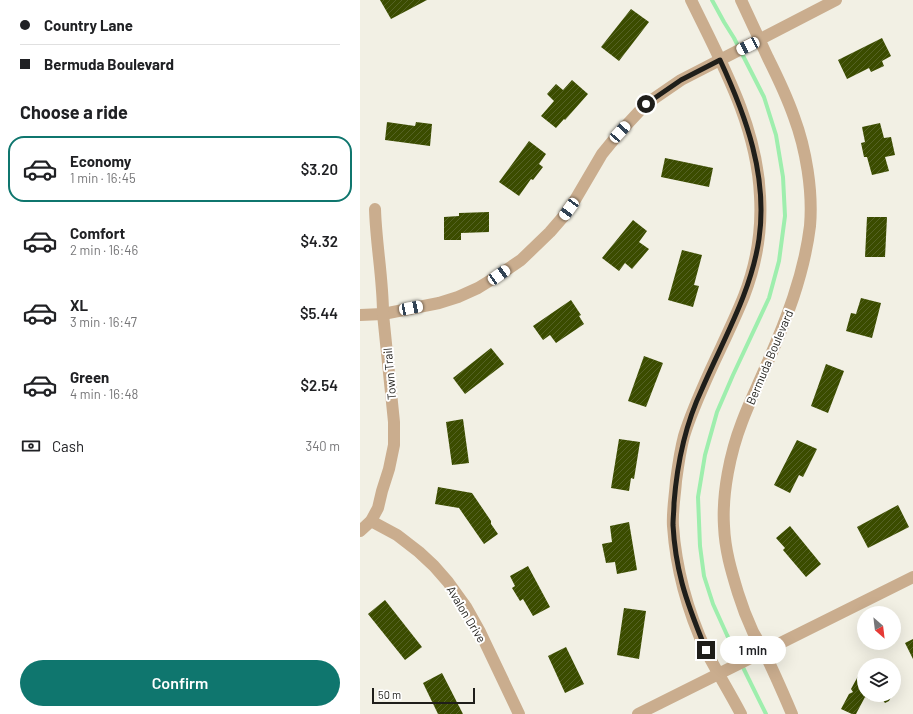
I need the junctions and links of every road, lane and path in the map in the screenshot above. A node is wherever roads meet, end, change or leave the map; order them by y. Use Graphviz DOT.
graph roads {
  1 [pos="691,0"];
  2 [pos="741,0"];
  3 [pos="836,0"];
  4 [pos="760,40"];
  5 [pos="720,60"];
  6 [pos="375,209"];
  7 [pos="383,314"];
  8 [pos="360,315"];
  9 [pos="371,521"];
  10 [pos="360,531"];
  11 [pos="913,577"];
  12 [pos="764,652"];
  13 [pos="718,675"];
  14 [pos="519,714"];
  15 [pos="638,714"];
  16 [pos="741,714"];
  17 [pos="792,714"];
  1 -- 5 [label="street"];
  2 -- 4 [label="street, Bermuda Boulevard"];
  3 -- 4 [label="street"];
  4 -- 5 [label="street"];
  4 -- 12 [label="street, Bermuda Boulevard"];
  5 -- 7 [label="street"];
  5 -- 13 [label="street"];
  6 -- 7 [label="street, Town Trail"];
  7 -- 8 [label="street"];
  7 -- 9 [label="street, Town Trail"];
  9 -- 10 [label="street, Town Trail"];
  9 -- 14 [label="street, Avalon Drive"];
  11 -- 12 [label="street"];
  12 -- 13 [label="street"];
  12 -- 17 [label="street, Bermuda Boulevard"];
  13 -- 15 [label="street"];
  13 -- 16 [label="street"];
}
